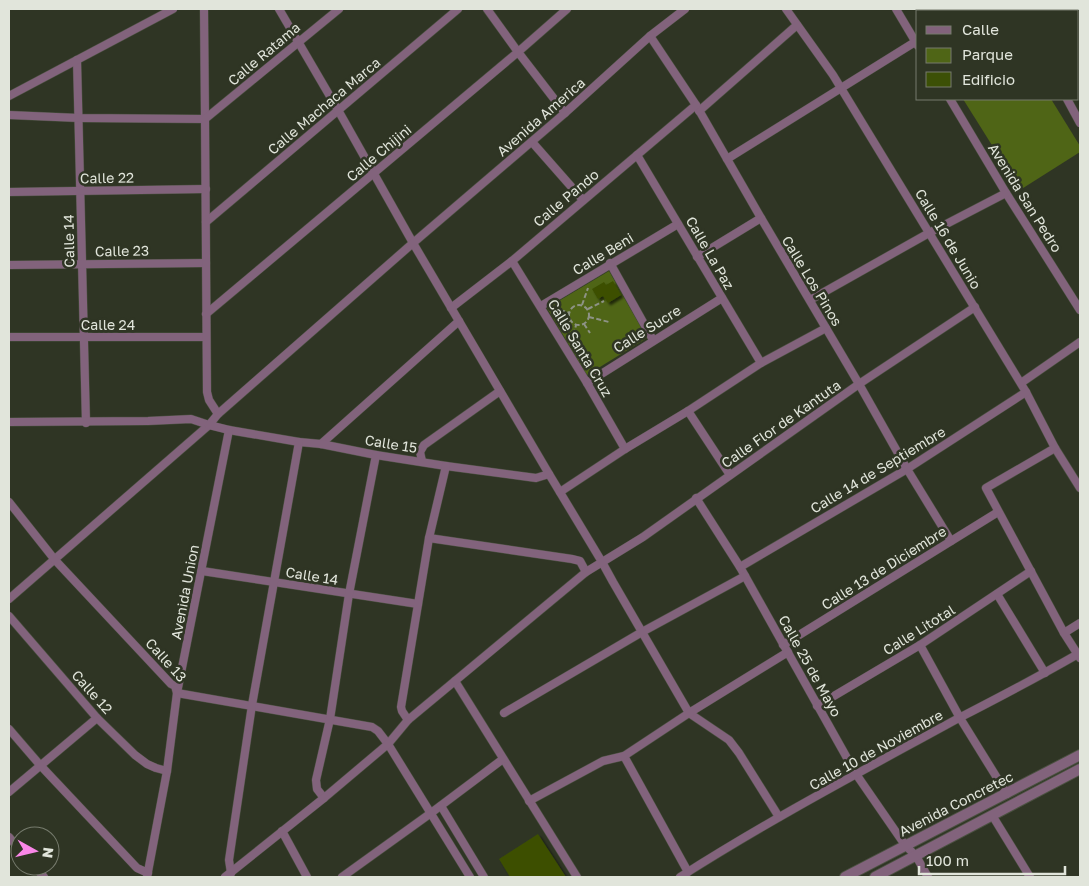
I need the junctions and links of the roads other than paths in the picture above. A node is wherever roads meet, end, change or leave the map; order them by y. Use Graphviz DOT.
graph roads {
  1 [pos="173,9"];
  2 [pos="204,9"];
  3 [pos="279,9"];
  4 [pos="338,9"];
  5 [pos="458,9"];
  6 [pos="487,9"];
  7 [pos="567,9"];
  8 [pos="685,9"];
  9 [pos="786,9"];
  10 [pos="896,9"];
  11 [pos="797,25"];
  12 [pos="650,36"];
  13 [pos="298,42"];
  14 [pos="916,42"];
  15 [pos="916,45"];
  16 [pos="518,52"];
  17 [pos="77,60"];
  18 [pos="842,89"];
  19 [pos="9,96"];
  20 [pos="951,100"];
  21 [pos="1068,100"];
  22 [pos="698,108"];
  23 [pos="338,110"];
  24 [pos="565,113"];
  25 [pos="9,116"];
  26 [pos="79,118"];
  27 [pos="205,119"];
  28 [pos="1080,123"];
  29 [pos="532,142"];
  30 [pos="637,154"];
  31 [pos="727,159"];
  32 [pos="374,174"];
  33 [pos="206,189"];
  34 [pos="81,191"];
  35 [pos="9,192"];
  36 [pos="1006,193"];
  37 [pos="583,200"];
  38 [pos="761,218"];
  39 [pos="206,222"];
  40 [pos="678,224"];
  41 [pos="929,233"];
  42 [pos="413,243"];
  43 [pos="697,257"];
  44 [pos="512,261"];
  45 [pos="206,263"];
  46 [pos="610,263"];
  47 [pos="82,264"];
  48 [pos="9,265"];
  49 [pos="722,298"];
  50 [pos="810,300"];
  51 [pos="540,306"];
  52 [pos="975,307"];
  53 [pos="451,308"];
  54 [pos="1080,310"];
  55 [pos="206,314"];
  56 [pos="459,321"];
  57 [pos="826,328"];
  58 [pos="9,337"];
  59 [pos="84,337"];
  60 [pos="206,337"];
  61 [pos="653,340"];
  62 [pos="1080,342"];
  63 [pos="761,363"];
  64 [pos="587,383"];
  65 [pos="1021,383"];
  66 [pos="859,384"];
  67 [pos="500,391"];
  68 [pos="1026,392"];
  69 [pos="688,411"];
  70 [pos="218,414"];
  71 [pos="9,422"];
  72 [pos="86,423"];
  73 [pos="209,425"];
  74 [pos="229,430"];
  75 [pos="299,442"];
  76 [pos="321,444"];
  77 [pos="1055,448"];
  78 [pos="625,449"];
  79 [pos="376,455"];
  80 [pos="422,461"];
  81 [pos="446,466"];
  82 [pos="907,469"];
  83 [pos="549,474"];
  84 [pos="730,475"];
  85 [pos="1080,488"];
  86 [pos="560,492"];
  87 [pos="696,498"];
  88 [pos="9,502"];
  89 [pos="998,512"];
  90 [pos="429,538"];
  91 [pos="951,541"];
  92 [pos="55,560"];
  93 [pos="602,562"];
  94 [pos="740,567"];
  95 [pos="1031,571"];
  96 [pos="202,572"];
  97 [pos="586,572"];
  98 [pos="745,576"];
  99 [pos="275,583"];
  100 [pos="349,594"];
  101 [pos="998,594"];
  102 [pos="9,599"];
  103 [pos="418,604"];
  104 [pos="9,616"];
  105 [pos="1080,623"];
  106 [pos="642,632"];
  107 [pos="1064,633"];
  108 [pos="783,645"];
  109 [pos="920,645"];
  110 [pos="788,652"];
  111 [pos="1079,656"];
  112 [pos="1045,673"];
  113 [pos="455,681"];
  114 [pos="177,693"];
  115 [pos="252,705"];
  116 [pos="818,706"];
  117 [pos="504,713"];
  118 [pos="689,713"];
  119 [pos="97,718"];
  120 [pos="960,718"];
  121 [pos="330,719"];
  122 [pos="408,720"];
  123 [pos="9,729"];
  124 [pos="388,744"];
  125 [pos="1080,755"];
  126 [pos="624,756"];
  127 [pos="503,759"];
  128 [pos="40,766"];
  129 [pos="1080,769"];
  130 [pos="167,771"];
  131 [pos="856,774"];
  132 [pos="9,792"];
  133 [pos="1007,794"];
  134 [pos="324,798"];
  135 [pos="529,800"];
  136 [pos="440,806"];
  137 [pos="430,813"];
  138 [pos="992,815"];
  139 [pos="779,817"];
  140 [pos="282,831"];
  141 [pos="905,846"];
  142 [pos="916,856"];
  143 [pos="688,872"];
  144 [pos="355,873"];
  145 [pos="147,875"];
  146 [pos="228,875"];
  147 [pos="308,877"];
  148 [pos="342,877"];
  149 [pos="470,877"];
  150 [pos="484,877"];
  151 [pos="577,877"];
  152 [pos="680,877"];
  153 [pos="845,877"];
  154 [pos="875,877"];
  155 [pos="928,877"];
  156 [pos="1030,877"];
  1 -- 17 [label="street"];
  2 -- 27 [label="street"];
  3 -- 13 [label="street"];
  4 -- 13 [label="street, Calle Ratama"];
  5 -- 23 [label="street, Calle Machaca Marca"];
  6 -- 16 [label="street"];
  7 -- 16 [label="street, Calle Chijini"];
  8 -- 12 [label="street, Avenida America"];
  9 -- 11 [label="street, Calle 16 de Junio"];
  10 -- 14 [label="street"];
  11 -- 18 [label="street, Calle 16 de Junio"];
  11 -- 22 [label="street, Calle Pando"];
  12 -- 22 [label="street, Calle Los Pinos"];
  12 -- 24 [label="street, Avenida America"];
  13 -- 23 [label="street"];
  13 -- 27 [label="street, Calle Ratama"];
  15 -- 18 [label="street"];
  16 -- 24 [label="street"];
  16 -- 32 [label="street, Calle Chijini"];
  17 -- 19 [label="street"];
  17 -- 26 [label="street, Calle 14"];
  18 -- 31 [label="street"];
  18 -- 41 [label="street, Calle 16 de Junio"];
  20 -- 36 [label="street, Avenida San Pedro"];
  21 -- 28 [label="street"];
  22 -- 30 [label="street, Calle Pando"];
  22 -- 31 [label="street, Calle Los Pinos"];
  23 -- 32 [label="street"];
  23 -- 39 [label="street, Calle Machaca Marca"];
  24 -- 29 [label="street, Avenida America"];
  25 -- 26 [label="street"];
  26 -- 27 [label="street"];
  26 -- 34 [label="street, Calle 14"];
  27 -- 33 [label="street"];
  29 -- 37 [label="street"];
  29 -- 42 [label="street, Avenida America"];
  30 -- 37 [label="street, Calle Pando"];
  30 -- 40 [label="street, Calle La Paz"];
  31 -- 38 [label="street, Calle Los Pinos"];
  32 -- 42 [label="street"];
  32 -- 55 [label="street, Calle Chijini"];
  33 -- 34 [label="street, Calle 22"];
  33 -- 39 [label="street"];
  34 -- 35 [label="street, Calle 22"];
  34 -- 47 [label="street, Calle 14"];
  36 -- 41 [label="street"];
  36 -- 54 [label="street, Avenida San Pedro"];
  37 -- 44 [label="street, Calle Pando"];
  38 -- 43 [label="street"];
  38 -- 50 [label="street, Calle Los Pinos"];
  39 -- 45 [label="street"];
  40 -- 43 [label="street, Calle La Paz"];
  40 -- 46 [label="street, Calle Beni"];
  41 -- 50 [label="street"];
  41 -- 52 [label="street, Calle 16 de Junio"];
  42 -- 53 [label="street"];
  42 -- 70 [label="street, Avenida America"];
  43 -- 49 [label="street, Calle La Paz"];
  44 -- 51 [label="street, Calle Santa Cruz"];
  44 -- 53 [label="street, Calle Pando"];
  45 -- 47 [label="street, Calle 23"];
  45 -- 55 [label="street"];
  46 -- 51 [label="street, Calle Beni"];
  46 -- 61 [label="street"];
  47 -- 48 [label="street, Calle 23"];
  47 -- 59 [label="street, Calle 14"];
  49 -- 61 [label="street, Calle Sucre"];
  49 -- 63 [label="street, Calle La Paz"];
  50 -- 57 [label="street, Calle Los Pinos"];
  51 -- 64 [label="street, Calle Santa Cruz"];
  52 -- 65 [label="street, Calle 16 de Junio"];
  52 -- 66 [label="street, Calle Flor de Kantuta"];
  53 -- 56 [label="street"];
  55 -- 60 [label="street"];
  56 -- 67 [label="street"];
  56 -- 76 [label="street"];
  57 -- 63 [label="street"];
  57 -- 66 [label="street, Calle Los Pinos"];
  58 -- 59 [label="street, Calle 24"];
  59 -- 60 [label="street, Calle 24"];
  59 -- 72 [label="street, Calle 14"];
  60 -- 70 [label="street"];
  61 -- 64 [label="street, Calle Sucre"];
  62 -- 65 [label="street"];
  63 -- 69 [label="street"];
  64 -- 78 [label="street, Calle Santa Cruz"];
  65 -- 68 [label="street, Calle 16 de Junio"];
  66 -- 82 [label="street, Calle Los Pinos"];
  66 -- 84 [label="street, Calle Flor de Kantuta"];
  67 -- 80 [label="street"];
  67 -- 83 [label="street"];
  68 -- 77 [label="street, Calle 16 de Junio"];
  68 -- 82 [label="street, Calle 14 de Septiembre"];
  69 -- 78 [label="street"];
  69 -- 84 [label="street"];
  70 -- 73 [label="street, Avenida America"];
  71 -- 72 [label="street"];
  72 -- 73 [label="street"];
  73 -- 74 [label="street, Calle 15"];
  73 -- 92 [label="street, Avenida America"];
  74 -- 75 [label="street, Calle 15"];
  74 -- 96 [label="street, Avenida Union"];
  75 -- 76 [label="street, Calle 15"];
  75 -- 99 [label="street"];
  76 -- 79 [label="street, Calle 15"];
  77 -- 85 [label="street, Calle 16 de Junio"];
  77 -- 89 [label="street"];
  78 -- 86 [label="street"];
  79 -- 80 [label="street, Calle 15"];
  79 -- 100 [label="street"];
  80 -- 81 [label="street, Calle 15"];
  81 -- 83 [label="street, Calle 15"];
  81 -- 90 [label="street"];
  82 -- 91 [label="street, Calle Los Pinos"];
  82 -- 94 [label="street, Calle 14 de Septiembre"];
  83 -- 86 [label="street"];
  84 -- 87 [label="street, Calle Flor de Kantuta"];
  86 -- 93 [label="street"];
  87 -- 93 [label="street, Calle Flor de Kantuta"];
  87 -- 94 [label="street, Calle 25 de Mayo"];
  88 -- 92 [label="street, Calle 13"];
  89 -- 91 [label="street, Calle 13 de Diciembre"];
  89 -- 95 [label="street"];
  90 -- 97 [label="street"];
  90 -- 103 [label="street"];
  91 -- 108 [label="street, Calle 13 de Diciembre"];
  92 -- 102 [label="street, Avenida America"];
  92 -- 114 [label="street, Calle 13"];
  93 -- 97 [label="street, Calle Flor de Kantuta"];
  93 -- 106 [label="street"];
  94 -- 98 [label="street, Calle 25 de Mayo"];
  95 -- 101 [label="street, Calle Litotal"];
  95 -- 107 [label="street"];
  96 -- 99 [label="street, Calle 14"];
  96 -- 114 [label="street, Avenida Union"];
  97 -- 113 [label="street, Calle Flor de Kantuta"];
  98 -- 106 [label="street"];
  98 -- 108 [label="street, Calle 25 de Mayo"];
  99 -- 100 [label="street, Calle 14"];
  99 -- 115 [label="street"];
  100 -- 103 [label="street, Calle 14"];
  100 -- 121 [label="street"];
  101 -- 109 [label="street, Calle Litotal"];
  101 -- 112 [label="street"];
  103 -- 122 [label="street"];
  104 -- 119 [label="street, Calle 12"];
  105 -- 107 [label="street"];
  106 -- 117 [label="street"];
  106 -- 118 [label="street"];
  107 -- 111 [label="street"];
  108 -- 110 [label="street, Calle 25 de Mayo"];
  109 -- 116 [label="street, Calle Litotal"];
  109 -- 120 [label="street"];
  110 -- 116 [label="street, Calle 25 de Mayo"];
  110 -- 118 [label="street"];
  111 -- 112 [label="street, Calle 10 de Noviembre"];
  112 -- 120 [label="street, Calle 10 de Noviembre"];
  113 -- 122 [label="street, Calle Flor de Kantuta"];
  113 -- 127 [label="street"];
  114 -- 115 [label="street, Calle 13"];
  114 -- 130 [label="street, Avenida Union"];
  115 -- 121 [label="street, Calle 13"];
  115 -- 146 [label="street"];
  116 -- 131 [label="street, Calle 25 de Mayo"];
  118 -- 126 [label="street"];
  118 -- 139 [label="street"];
  119 -- 128 [label="street"];
  119 -- 130 [label="street, Calle 12"];
  120 -- 131 [label="street, Calle 10 de Noviembre"];
  120 -- 133 [label="street"];
  121 -- 124 [label="street, Calle 13"];
  121 -- 134 [label="street"];
  122 -- 124 [label="street, Calle Flor de Kantuta"];
  123 -- 128 [label="street"];
  124 -- 134 [label="street, Calle Flor de Kantuta"];
  124 -- 137 [label="street, Calle 13"];
  125 -- 133 [label="street, Avenida Concretec"];
  126 -- 135 [label="street"];
  126 -- 143 [label="street"];
  127 -- 135 [label="street"];
  127 -- 136 [label="street"];
  128 -- 132 [label="street"];
  128 -- 145 [label="street"];
  129 -- 138 [label="street, Avenida Concretec"];
  130 -- 145 [label="street, Avenida Union"];
  131 -- 139 [label="street, Calle 10 de Noviembre"];
  131 -- 141 [label="street, Calle 25 de Mayo"];
  133 -- 141 [label="street, Avenida Concretec"];
  134 -- 140 [label="street, Calle Flor de Kantuta"];
  135 -- 151 [label="street"];
  136 -- 137 [label="street"];
  136 -- 150 [label="street"];
  137 -- 144 [label="street"];
  137 -- 149 [label="street, Calle 13"];
  138 -- 142 [label="street, Avenida Concretec"];
  138 -- 156 [label="street"];
  139 -- 143 [label="street, Calle 10 de Noviembre"];
  140 -- 146 [label="street, Calle Flor de Kantuta"];
  140 -- 147 [label="street"];
  141 -- 142 [label="street, Calle 25 de Mayo"];
  141 -- 153 [label="street, Avenida Concretec"];
  142 -- 154 [label="street, Avenida Concretec"];
  142 -- 155 [label="street, Calle 25 de Mayo"];
  143 -- 152 [label="street, Calle 10 de Noviembre"];
  144 -- 148 [label="street"];
}
